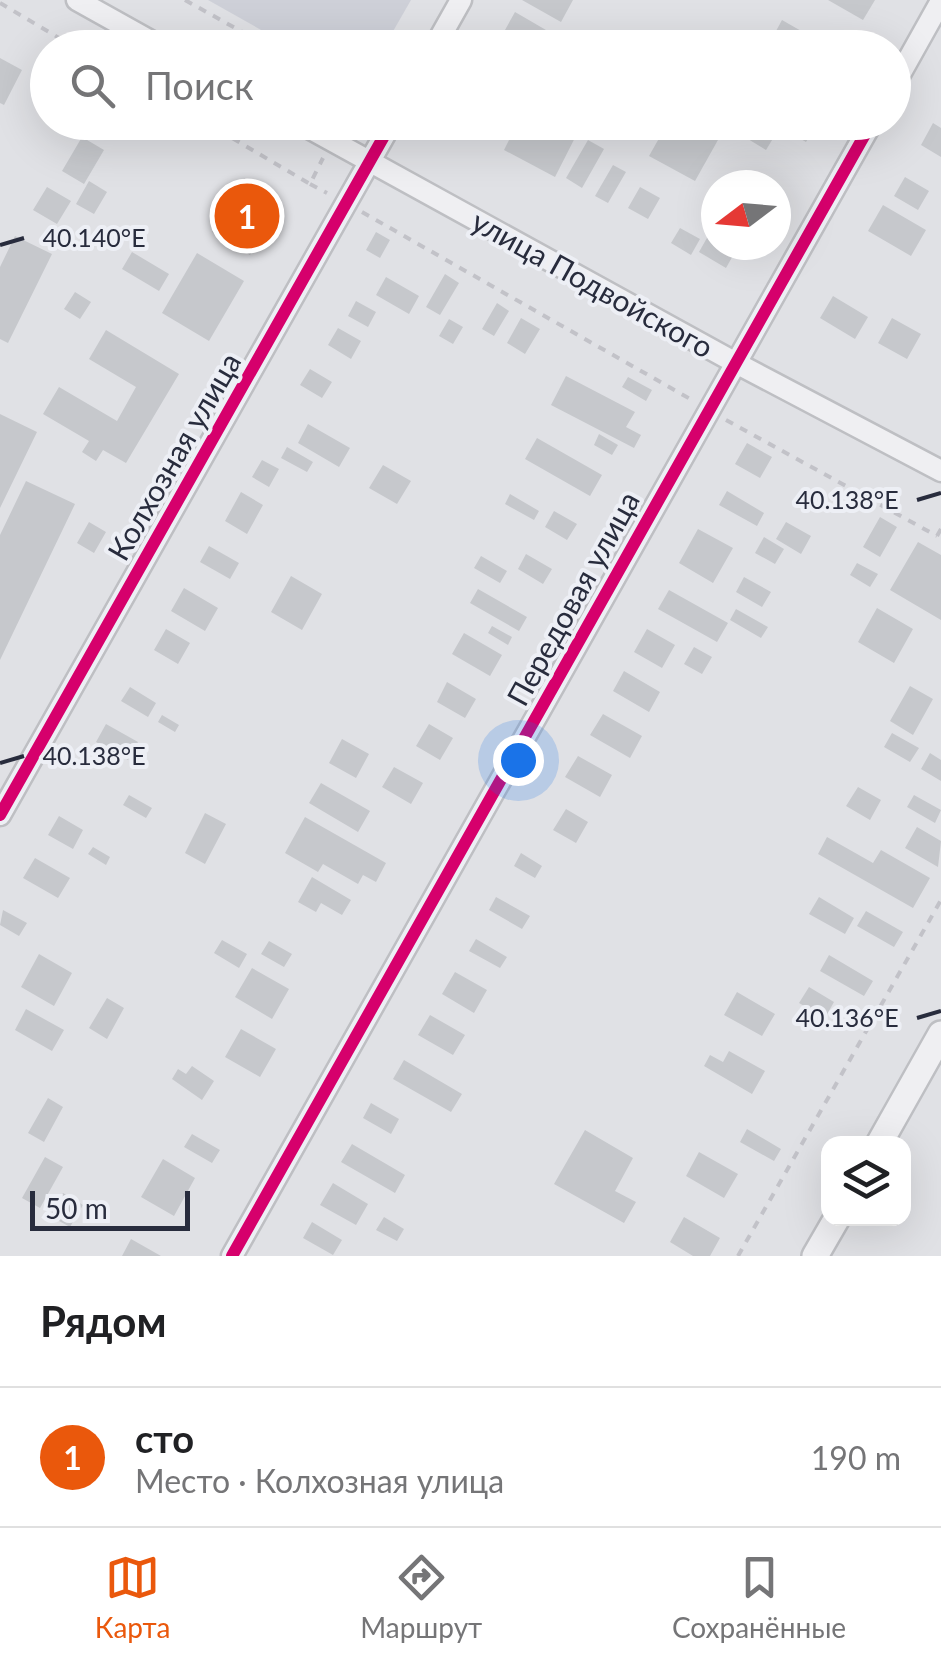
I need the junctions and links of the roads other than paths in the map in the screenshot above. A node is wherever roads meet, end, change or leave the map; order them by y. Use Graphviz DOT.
graph roads {
  1 [pos="77,0"];
  2 [pos="461,0"];
  3 [pos="941,0"];
  4 [pos="131,30"];
  5 [pos="444,30"];
  6 [pos="911,54"];
  7 [pos="329,140"];
  8 [pos="382,140"];
  9 [pos="862,140"];
  10 [pos="369,163"];
  11 [pos="736,364"];
  12 [pos="941,471"];
  13 [pos="0,815"];
  14 [pos="941,1034"];
  15 [pos="884,1136"];
  16 [pos="832,1226"];
  17 [pos="232,1256"];
  18 [pos="815,1256"];
  1 -- 4 [label="street"];
  2 -- 5 [label="street"];
  3 -- 6 [label="street"];
  7 -- 10 [label="street, улица Подвойского"];
  8 -- 10 [label="street, Колхозная улица"];
  9 -- 11 [label="street, Передовая улица"];
  10 -- 11 [label="street, улица Подвойского"];
  10 -- 13 [label="street, Колхозная улица"];
  11 -- 12 [label="street, улица Подвойского"];
  11 -- 17 [label="street, Передовая улица"];
  14 -- 15 [label="street"];
  16 -- 18 [label="street"];
}
